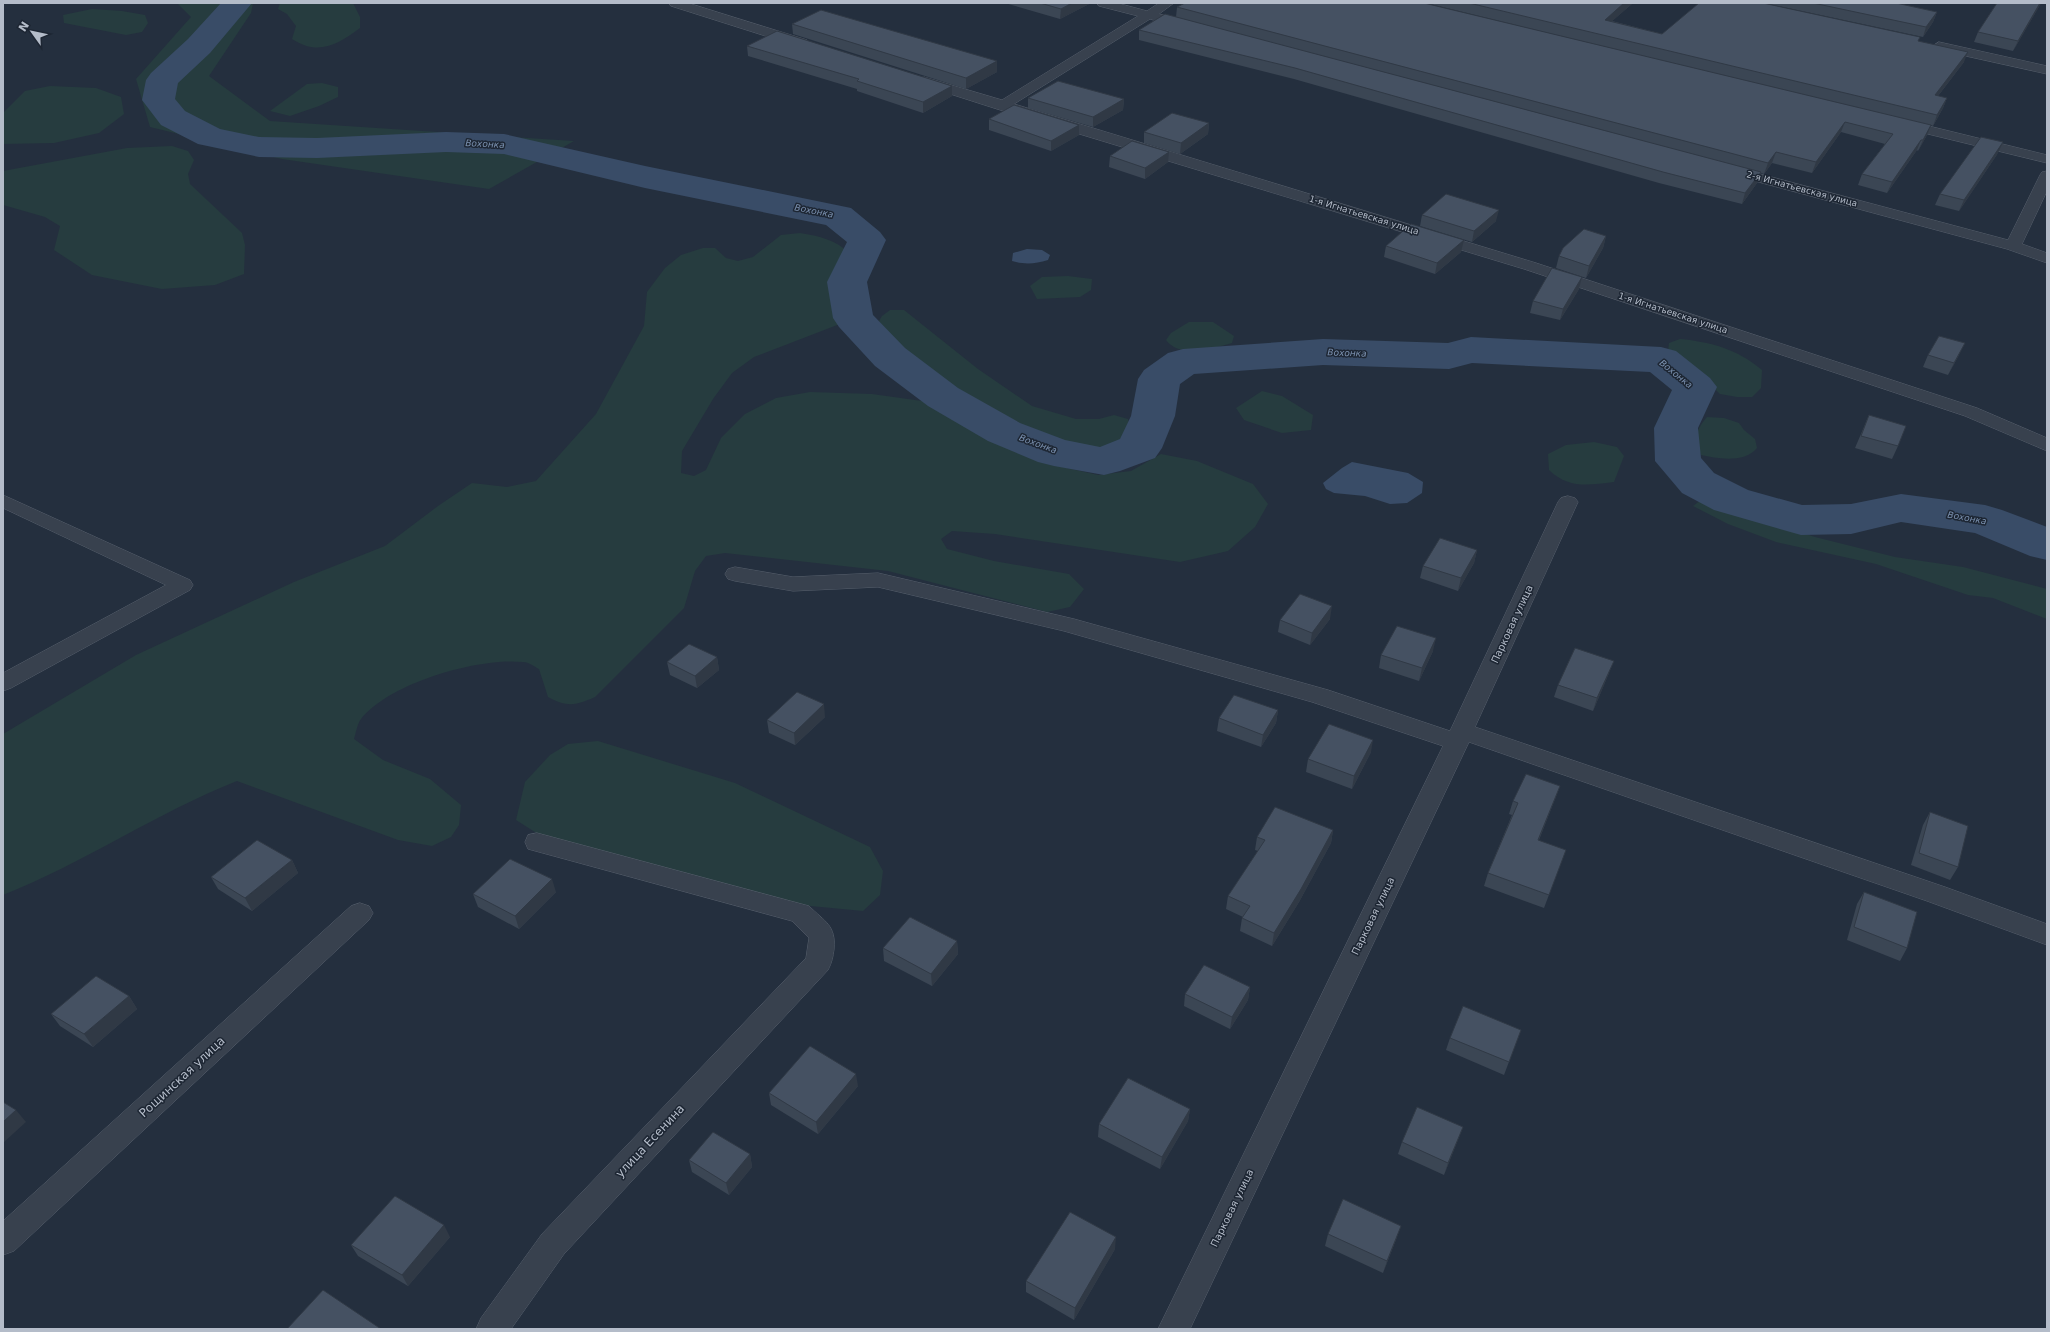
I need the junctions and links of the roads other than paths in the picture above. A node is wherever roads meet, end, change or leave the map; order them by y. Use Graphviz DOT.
graph roads {
  1 [pos="675,3"];
  2 [pos="1103,3"];
  3 [pos="1168,3"];
  4 [pos="1148,15"];
  5 [pos="1202,29"];
  6 [pos="1924,43"];
  7 [pos="820,48"];
  8 [pos="2047,70"];
  9 [pos="911,77"];
  10 [pos="1002,106"];
  11 [pos="1884,119"];
  12 [pos="2047,159"];
  13 [pos="1720,168"];
  14 [pos="2047,175"];
  15 [pos="2013,246"];
  16 [pos="2047,258"];
  17 [pos="2047,445"];
  18 [pos="3,501"];
  19 [pos="1568,502"];
  20 [pos="735,574"];
  21 [pos="3,683"];
  22 [pos="1460,736"];
  23 [pos="537,842"];
  24 [pos="360,913"];
  25 [pos="2047,935"];
  26 [pos="3,1241"];
  27 [pos="492,1329"];
  28 [pos="1174,1329"];
  1 -- 7 [label="street"];
  2 -- 4 [label="street"];
  3 -- 4 [label="street"];
  4 -- 5 [label="street"];
  4 -- 10 [label="street"];
  6 -- 8 [label="street"];
  9 -- 10 [label="street, 1-я Игнатьевская улица"];
  10 -- 17 [label="street, 1-я Игнатьевская улица"];
  11 -- 12 [label="street"];
  13 -- 15 [label="street, 2-я Игнатьевская улица"];
  14 -- 15 [label="street"];
  15 -- 16 [label="street, 2-я Игнатьевская улица"];
  18 -- 21 [label="street"];
  19 -- 22 [label="street, Парковая улица"];
  20 -- 22 [label="street"];
  22 -- 25 [label="street"];
  22 -- 28 [label="street, Парковая улица"];
  23 -- 27 [label="street, улица Есенина"];
  24 -- 26 [label="street, Рощинская улица"];
}
